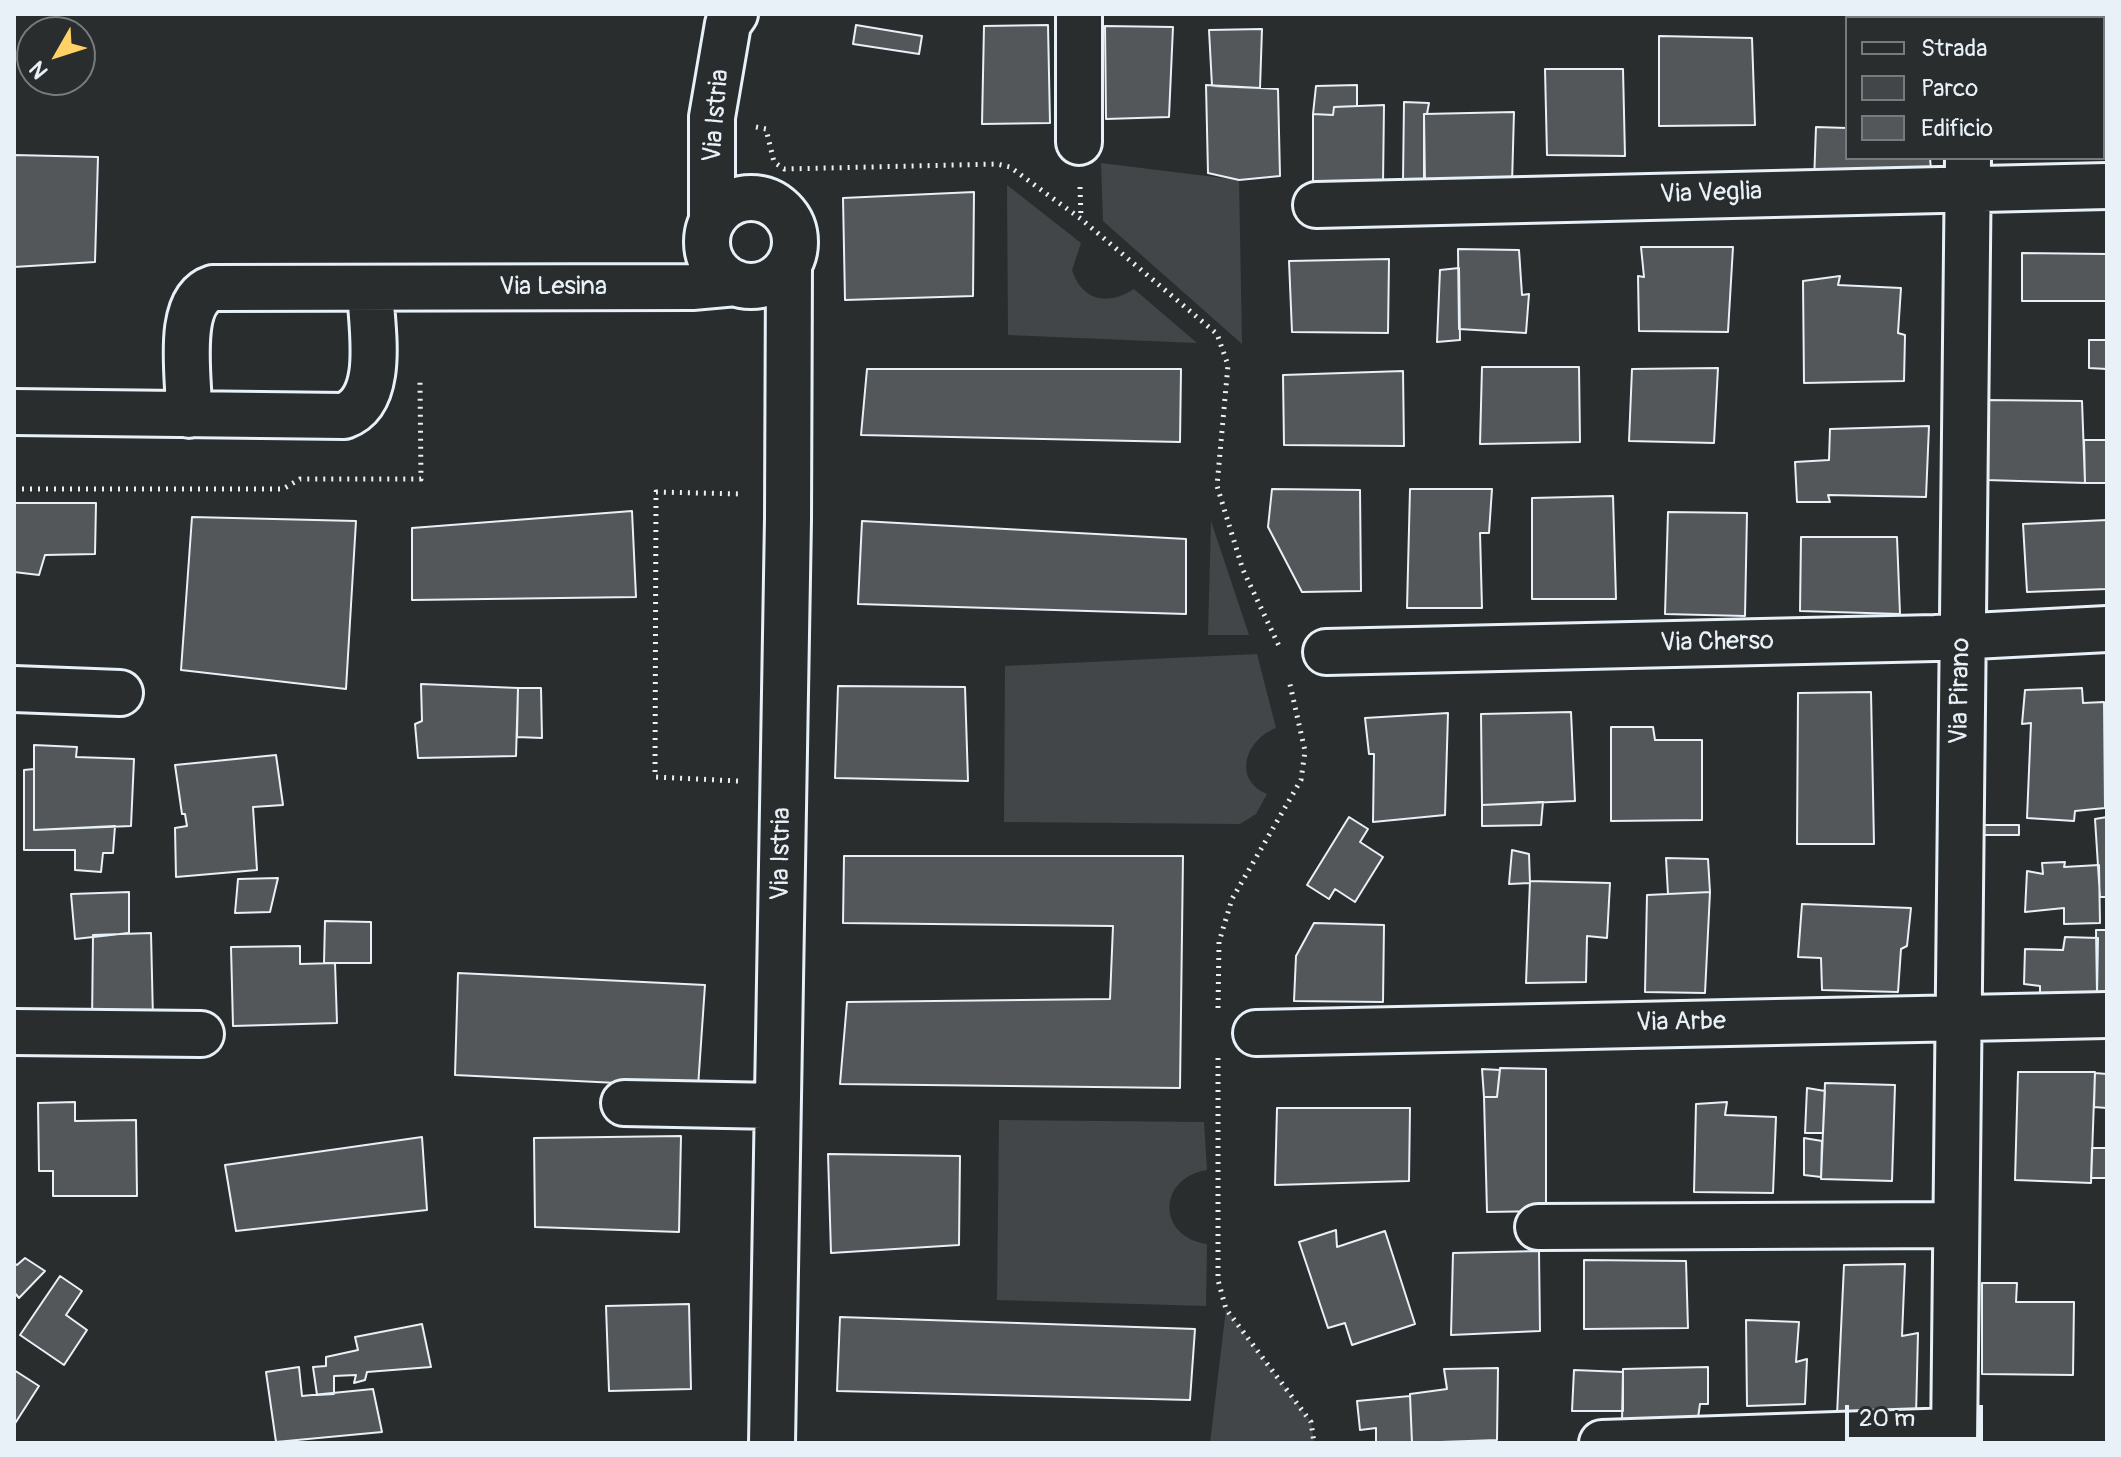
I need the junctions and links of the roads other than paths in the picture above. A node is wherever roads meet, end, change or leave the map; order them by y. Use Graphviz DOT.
graph roads {
  1 [pos="1079,14"];
  2 [pos="728,17"];
  3 [pos="1079,142"];
  4 [pos="1968,173"];
  5 [pos="2107,186"];
  6 [pos="1316,205"];
  7 [pos="712,220"];
  8 [pos="789,265"];
  9 [pos="736,283"];
  10 [pos="370,288"];
  11 [pos="14,412"];
  12 [pos="189,415"];
  13 [pos="2107,629"];
  14 [pos="1961,635"];
  15 [pos="1305,654"];
  16 [pos="14,689"];
  17 [pos="120,693"];
  18 [pos="2107,1015"];
  19 [pos="1957,1016"];
  20 [pos="1230,1031"];
  21 [pos="14,1032"];
  22 [pos="201,1034"];
  23 [pos="624,1103"];
  24 [pos="776,1106"];
  25 [pos="1955,1225"];
  26 [pos="1538,1227"];
  27 [pos="1954,1437"];
  28 [pos="772,1443"];
  29 [pos="1602,1443"];
  1 -- 3 [label="street"];
  2 -- 7 [label="street, Via Istria"];
  4 -- 5 [label="street, Via Veglia"];
  4 -- 6 [label="street, Via Veglia"];
  4 -- 14 [label="street, Via Pirano"];
  7 -- 8 [label="street, Via Istria"];
  7 -- 9 [label="street, Via Istria"];
  8 -- 9 [label="street"];
  8 -- 24 [label="street, Via Istria"];
  9 -- 10 [label="street, Via Lesina"];
  10 -- 12 [label="street, Via Lesina"];
  10 -- 12 [label="street"];
  11 -- 12 [label="street"];
  13 -- 14 [label="street, Via Cherso"];
  14 -- 15 [label="street, Via Cherso"];
  14 -- 19 [label="street, Via Pirano"];
  16 -- 17 [label="street"];
  18 -- 19 [label="street, Via Arbe"];
  19 -- 20 [label="street, Via Arbe"];
  19 -- 25 [label="street, Via Pirano"];
  21 -- 22 [label="street"];
  23 -- 24 [label="street"];
  24 -- 28 [label="street, Via Istria"];
  25 -- 26 [label="street"];
  25 -- 27 [label="street, Via Pirano"];
  27 -- 29 [label="street, Via Pirano"];
}
